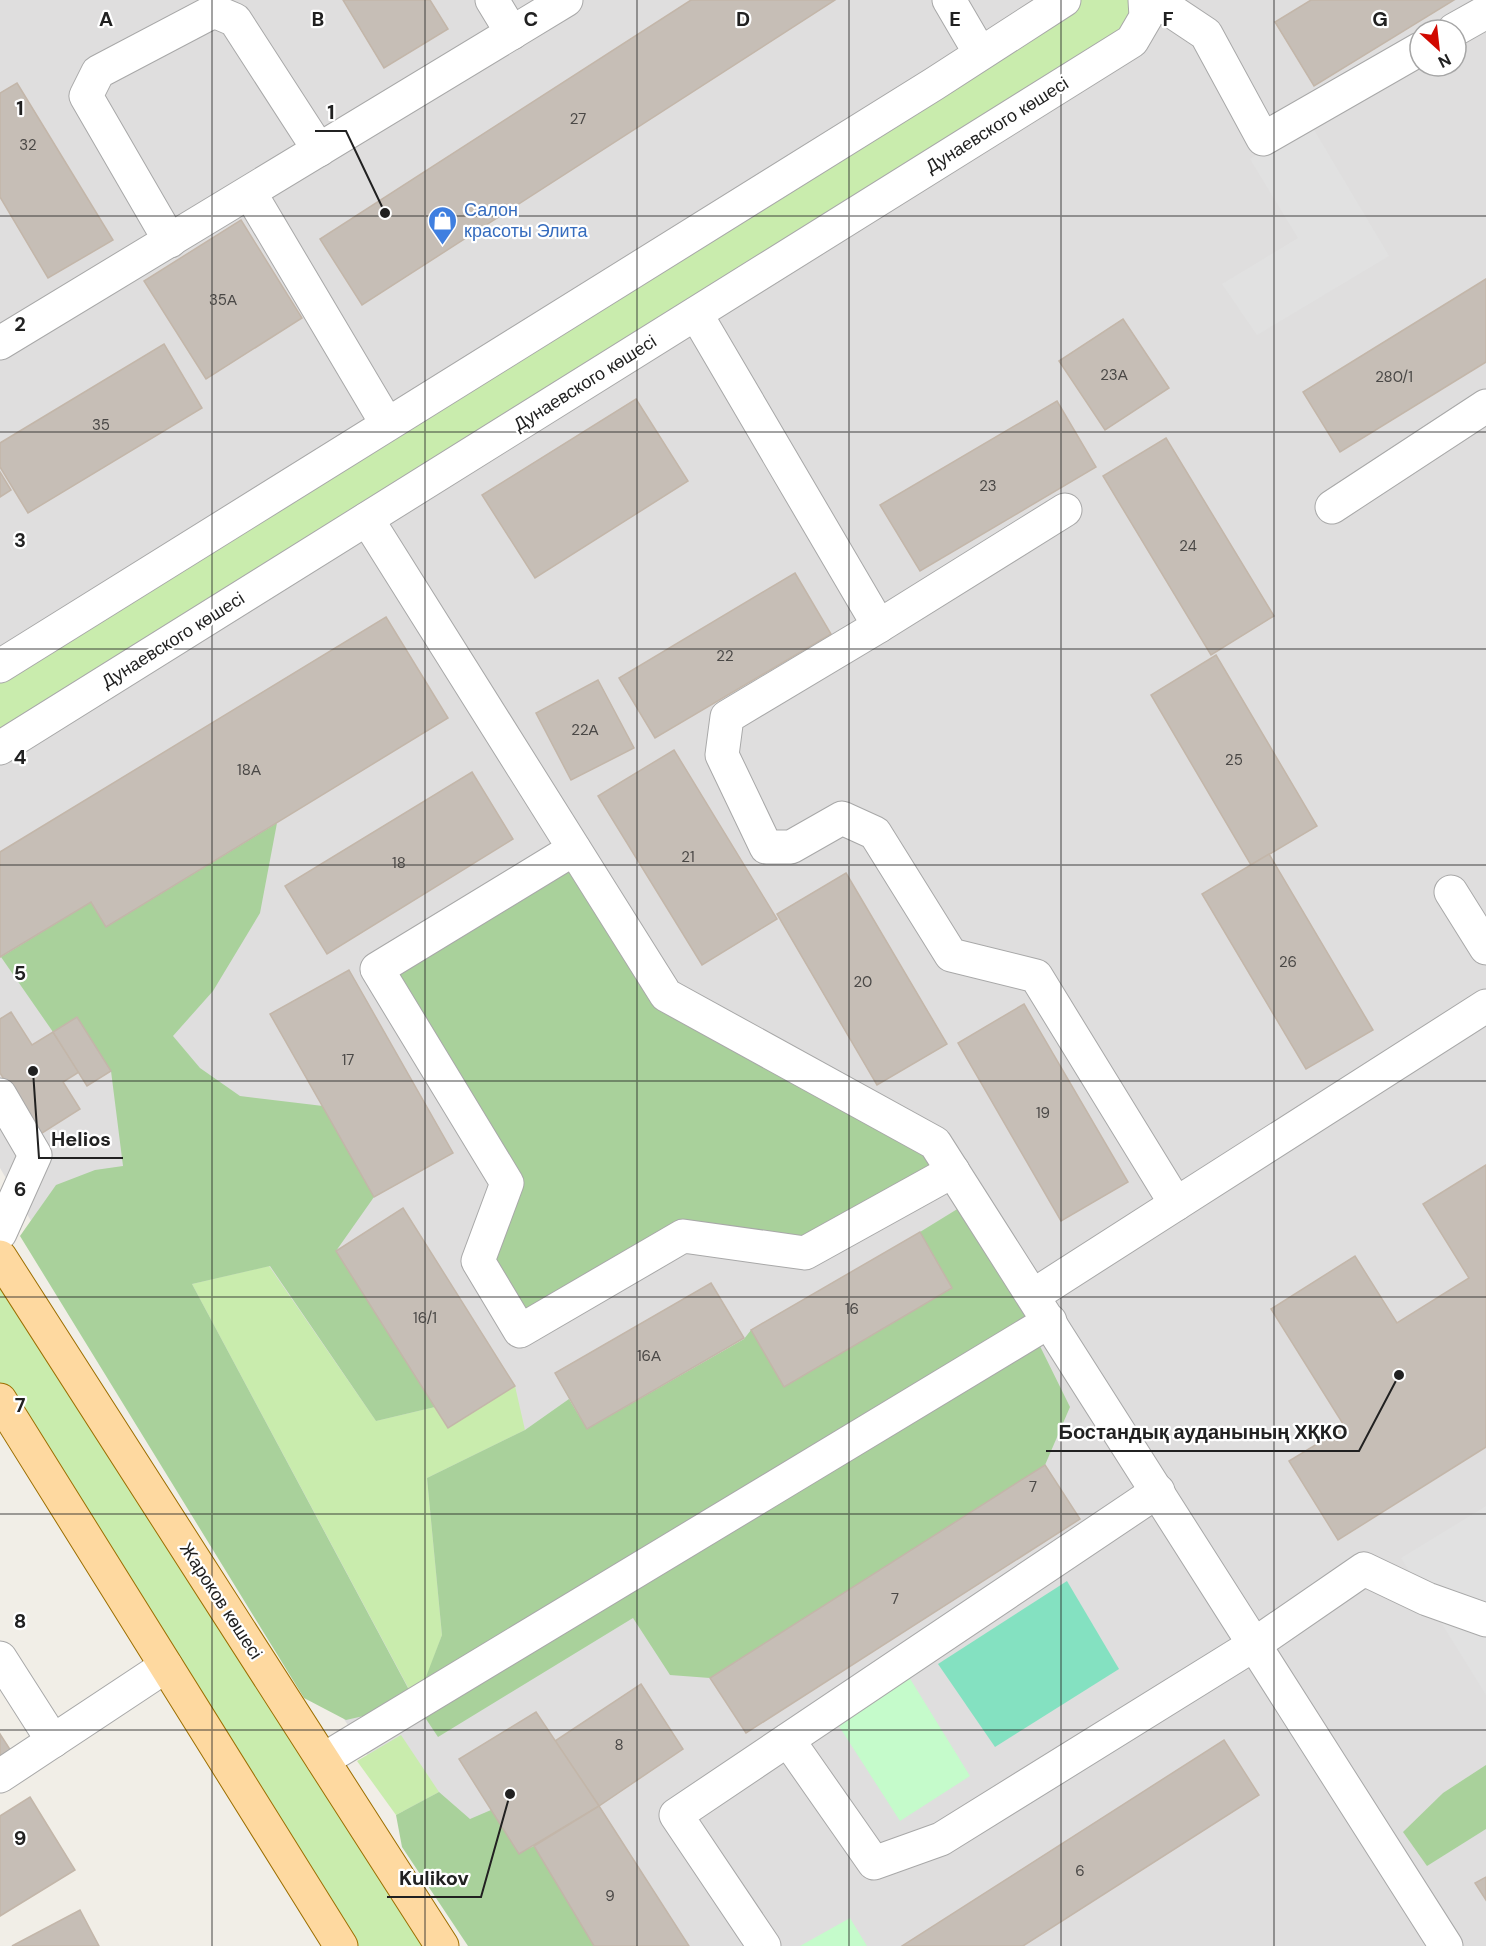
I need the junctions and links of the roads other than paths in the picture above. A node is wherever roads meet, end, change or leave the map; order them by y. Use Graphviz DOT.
graph roads {
  1 [pos="492,0"];
  2 [pos="566,0"];
  3 [pos="949,0"];
  4 [pos="1064,0"];
  5 [pos="1144,0"];
  6 [pos="1155,0"];
  7 [pos="1486,12"];
  8 [pos="1468,22"];
  9 [pos="512,33"];
  10 [pos="980,53"];
  11 [pos="1408,57"];
  12 [pos="319,150"];
  13 [pos="250,192"];
  14 [pos="170,241"];
  15 [pos="696,314"];
  16 [pos="0,343"];
  17 [pos="1486,406"];
  18 [pos="387,424"];
  19 [pos="1332,507"];
  20 [pos="1065,510"];
  21 [pos="367,519"];
  22 [pos="879,626"];
  23 [pos="0,666"];
  24 [pos="0,748"];
  25 [pos="574,849"];
  26 [pos="1450,892"];
  27 [pos="1486,948"];
  28 [pos="1486,1006"];
  29 [pos="0,1095"];
  30 [pos="953,1171"];
  31 [pos="1176,1204"];
  32 [pos="0,1233"];
  33 [pos="0,1257"];
  34 [pos="1042,1308"];
  35 [pos="2,1406"];
  36 [pos="1158,1491"];
  37 [pos="1486,1620"];
  38 [pos="1256,1644"];
  39 [pos="0,1658"];
  40 [pos="166,1666"];
  41 [pos="788,1740"];
  42 [pos="54,1741"];
  43 [pos="323,1760"];
  44 [pos="0,1776"];
  45 [pos="341,1946"];
  46 [pos="442,1946"];
  47 [pos="764,1946"];
  48 [pos="1446,1946"];
  1 -- 9 [label="street"];
  2 -- 9 [label="street"];
  3 -- 10 [label="street"];
  4 -- 10 [label="street"];
  5 -- 15 [label="street, Дунаевского көшесі"];
  6 -- 11 [label="street"];
  7 -- 8 [label="street"];
  9 -- 12 [label="street"];
  10 -- 18 [label="street"];
  12 -- 13 [label="street"];
  12 -- 14 [label="street"];
  13 -- 14 [label="street"];
  13 -- 18 [label="street"];
  14 -- 16 [label="street"];
  15 -- 21 [label="street, Дунаевского көшесі"];
  15 -- 22 [label="street"];
  17 -- 19 [label="street"];
  18 -- 23 [label="street"];
  20 -- 22 [label="street"];
  21 -- 24 [label="street, Дунаевского көшесі"];
  21 -- 25 [label="street"];
  22 -- 31 [label="street"];
  25 -- 30 [label="street"];
  25 -- 30 [label="street"];
  26 -- 27 [label="street"];
  28 -- 31 [label="street"];
  29 -- 32 [label="street"];
  30 -- 34 [label="street"];
  31 -- 34 [label="street"];
  33 -- 43 [label="main road, Жароков көшесі"];
  34 -- 36 [label="street"];
  34 -- 43 [label="street"];
  35 -- 40 [label="main road"];
  36 -- 38 [label="street"];
  36 -- 41 [label="street"];
  37 -- 38 [label="street"];
  38 -- 41 [label="street"];
  38 -- 48 [label="street"];
  39 -- 42 [label="street"];
  40 -- 42 [label="street"];
  40 -- 45 [label="main road"];
  41 -- 47 [label="street"];
  42 -- 44 [label="street"];
  43 -- 46 [label="main road, Жароков көшесі"];
}
